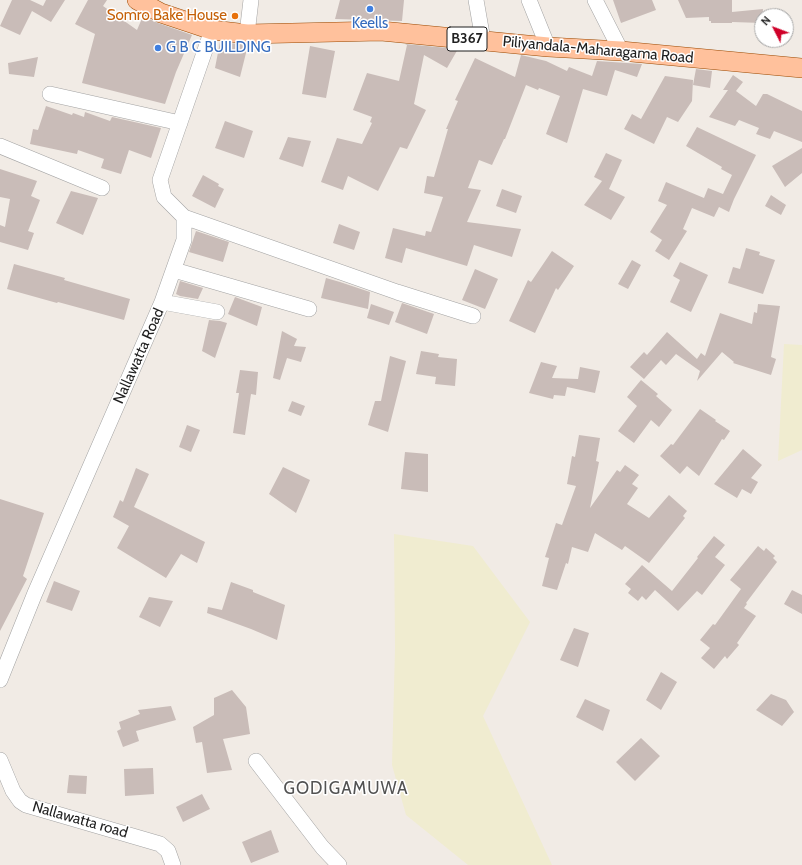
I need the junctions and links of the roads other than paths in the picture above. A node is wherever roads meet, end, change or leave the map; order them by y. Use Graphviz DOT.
graph roads {
  1 [pos="137,0"];
  2 [pos="251,0"];
  3 [pos="476,0"];
  4 [pos="529,0"];
  5 [pos="595,0"];
  6 [pos="212,30"];
  7 [pos="247,34"];
  8 [pos="483,40"];
  9 [pos="548,47"];
  10 [pos="621,51"];
  11 [pos="802,68"];
  12 [pos="50,94"];
  13 [pos="180,123"];
  14 [pos="0,146"];
  15 [pos="102,188"];
  16 [pos="184,217"];
  17 [pos="174,270"];
  18 [pos="162,302"];
  19 [pos="309,309"];
  20 [pos="217,312"];
  21 [pos="473,316"];
  22 [pos="0,680"];
  23 [pos="0,760"];
  24 [pos="256,761"];
  25 [pos="173,865"];
  26 [pos="339,865"];
  1 -- 6 [label="main road, Piliyandala-Maharagama Road / B367"];
  2 -- 7 [label="street"];
  3 -- 8 [label="street"];
  4 -- 9 [label="street"];
  5 -- 10 [label="street"];
  6 -- 7 [label="main road, Piliyandala-Maharagama Road / B367"];
  6 -- 13 [label="street"];
  7 -- 8 [label="main road, Piliyandala-Maharagama Road / B367"];
  8 -- 9 [label="main road, Piliyandala-Maharagama Road / B367"];
  9 -- 10 [label="main road, Piliyandala-Maharagama Road / B367"];
  10 -- 11 [label="main road, Piliyandala-Maharagama Road / B367"];
  12 -- 13 [label="street"];
  13 -- 16 [label="street"];
  14 -- 15 [label="street"];
  16 -- 17 [label="street, Nallawatta Road"];
  16 -- 21 [label="street"];
  17 -- 18 [label="street, Nallawatta Road"];
  17 -- 19 [label="street"];
  18 -- 20 [label="street"];
  18 -- 22 [label="street, Nallawatta Road"];
  23 -- 25 [label="street, Nallawatta road"];
  24 -- 26 [label="street"];
}
